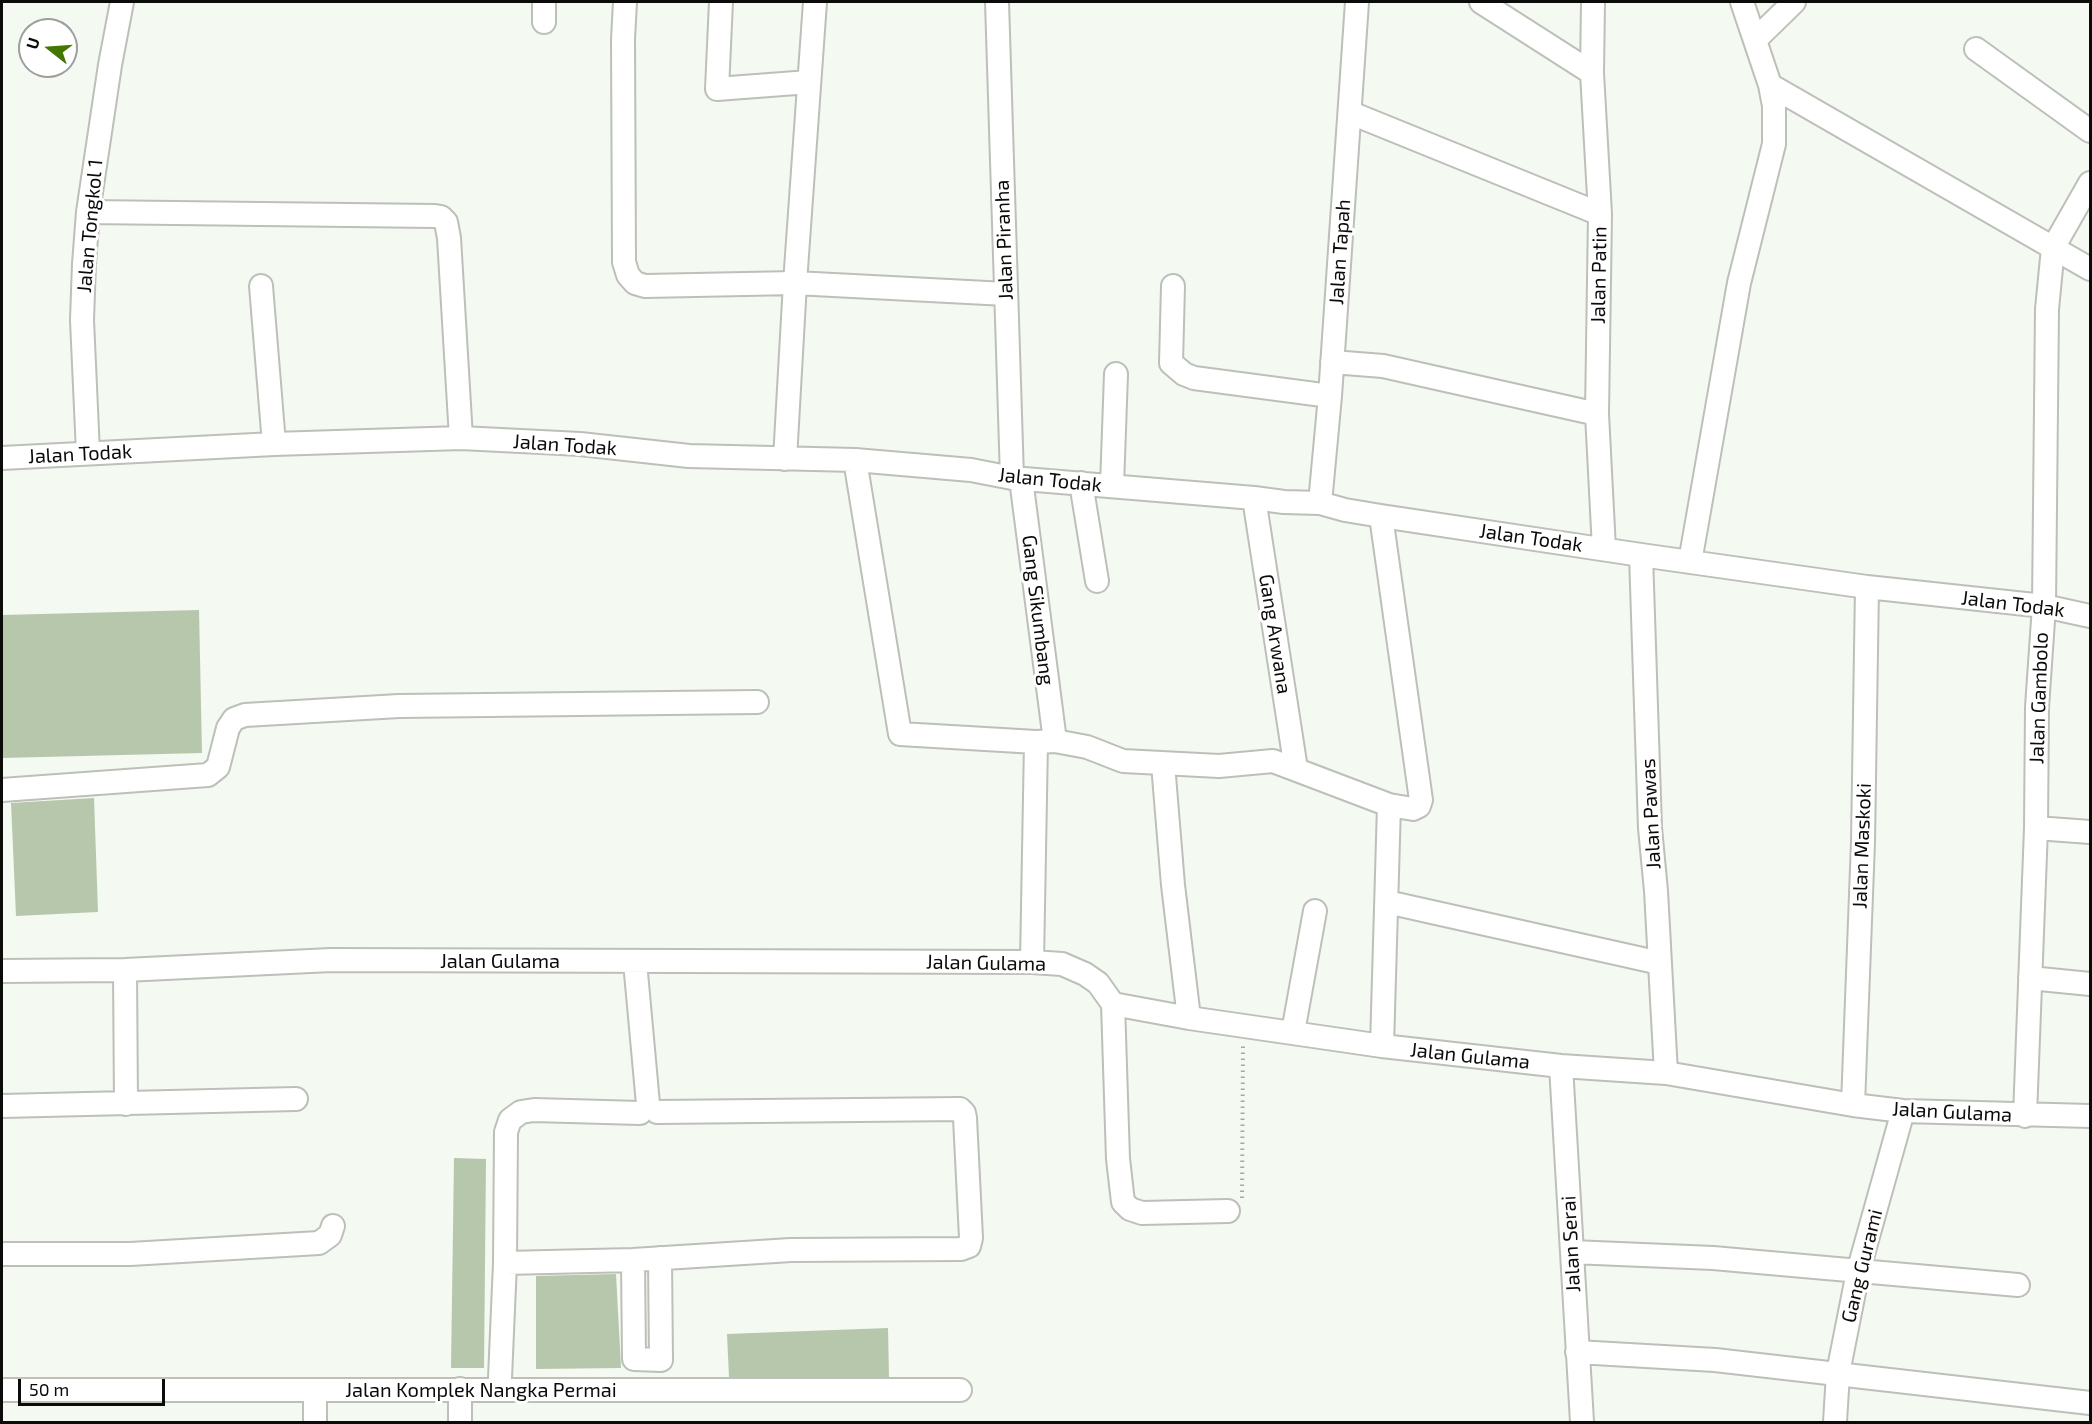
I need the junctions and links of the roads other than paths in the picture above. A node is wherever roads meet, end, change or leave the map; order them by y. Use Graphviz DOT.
graph roads {
  1 [pos="123,2"];
  2 [pos="625,2"];
  3 [pos="721,2"];
  4 [pos="815,2"];
  5 [pos="997,2"];
  6 [pos="1357,2"];
  7 [pos="1481,2"];
  8 [pos="1593,2"];
  9 [pos="1742,2"];
  10 [pos="1794,2"];
  11 [pos="1755,40"];
  12 [pos="1976,49"];
  13 [pos="1592,73"];
  14 [pos="809,82"];
  15 [pos="1770,85"];
  16 [pos="1351,113"];
  17 [pos="2091,131"];
  18 [pos="2091,183"];
  19 [pos="88,212"];
  20 [pos="1600,214"];
  21 [pos="2053,248"];
  22 [pos="2091,269"];
  23 [pos="795,283"];
  24 [pos="261,286"];
  25 [pos="1173,286"];
  26 [pos="1006,294"];
  27 [pos="1332,363"];
  28 [pos="1116,374"];
  29 [pos="1330,396"];
  30 [pos="1597,414"];
  31 [pos="461,438"];
  32 [pos="274,444"];
  33 [pos="88,453"];
  34 [pos="2,458"];
  35 [pos="785,459"];
  36 [pos="855,460"];
  37 [pos="1017,478"];
  38 [pos="1081,483"];
  39 [pos="1112,486"];
  40 [pos="1254,498"];
  41 [pos="1320,503"];
  42 [pos="1381,516"];
  43 [pos="1604,549"];
  44 [pos="1641,555"];
  45 [pos="1690,562"];
  46 [pos="1097,581"];
  47 [pos="1867,587"];
  48 [pos="2044,606"];
  49 [pos="2091,616"];
  50 [pos="758,702"];
  51 [pos="1046,741"];
  52 [pos="1163,764"];
  53 [pos="1296,770"];
  54 [pos="2,790"];
  55 [pos="1389,806"];
  56 [pos="2036,828"];
  57 [pos="2091,832"];
  58 [pos="1387,902"];
  59 [pos="1315,911"];
  60 [pos="635,962"];
  61 [pos="1032,962"];
  62 [pos="1660,963"];
  63 [pos="125,970"];
  64 [pos="2,971"];
  65 [pos="2030,978"];
  66 [pos="2091,984"];
  67 [pos="1113,1004"];
  68 [pos="1189,1018"];
  69 [pos="1293,1032"];
  70 [pos="1382,1046"];
  71 [pos="1561,1066"];
  72 [pos="1666,1073"];
  73 [pos="296,1099"];
  74 [pos="126,1104"];
  75 [pos="1853,1105"];
  76 [pos="2,1106"];
  77 [pos="648,1110"];
  78 [pos="1903,1111"];
  79 [pos="2025,1116"];
  80 [pos="2091,1116"];
  81 [pos="1228,1211"];
  82 [pos="333,1226"];
  83 [pos="1572,1252"];
  84 [pos="2,1254"];
  85 [pos="660,1258"];
  86 [pos="633,1260"];
  87 [pos="505,1263"];
  88 [pos="1858,1272"];
  89 [pos="2018,1285"];
  90 [pos="1576,1352"];
  91 [pos="1838,1373"];
  92 [pos="500,1378"];
  93 [pos="460,1389"];
  94 [pos="2,1390"];
  95 [pos="315,1390"];
  96 [pos="960,1390"];
  97 [pos="2091,1403"];
  98 [pos="315,1422"];
  99 [pos="460,1422"];
  100 [pos="1582,1422"];
  101 [pos="1835,1422"];
  1 -- 19 [label="street, Jalan Tongkol 1"];
  2 -- 23 [label="street"];
  3 -- 14 [label="street"];
  4 -- 14 [label="street"];
  5 -- 26 [label="street, Jalan Piranha"];
  6 -- 16 [label="street, Jalan Tapah"];
  7 -- 13 [label="street"];
  8 -- 13 [label="street, Jalan Patin"];
  9 -- 11 [label="street"];
  10 -- 11 [label="street"];
  11 -- 15 [label="street"];
  12 -- 17 [label="street"];
  13 -- 20 [label="street, Jalan Patin"];
  14 -- 23 [label="street"];
  15 -- 21 [label="street"];
  15 -- 45 [label="street"];
  16 -- 20 [label="street"];
  16 -- 27 [label="street, Jalan Tapah"];
  18 -- 21 [label="street, Jalan Gambolo"];
  19 -- 31 [label="street"];
  19 -- 33 [label="street, Jalan Tongkol 1"];
  20 -- 30 [label="street, Jalan Patin"];
  21 -- 22 [label="street"];
  21 -- 48 [label="street, Jalan Gambolo"];
  23 -- 26 [label="street"];
  23 -- 35 [label="street"];
  24 -- 32 [label="street"];
  25 -- 29 [label="street"];
  26 -- 37 [label="street, Jalan Piranha"];
  27 -- 29 [label="street, Jalan Tapah"];
  27 -- 30 [label="street"];
  28 -- 39 [label="street"];
  29 -- 41 [label="street, Jalan Tapah"];
  30 -- 43 [label="street, Jalan Patin"];
  31 -- 32 [label="street, Jalan Todak"];
  31 -- 35 [label="street, Jalan Todak"];
  32 -- 33 [label="street, Jalan Todak"];
  33 -- 34 [label="street, Jalan Todak"];
  35 -- 36 [label="street, Jalan Todak"];
  36 -- 37 [label="street, Jalan Todak"];
  36 -- 51 [label="street"];
  37 -- 38 [label="street, Jalan Todak"];
  37 -- 51 [label="street, Gang Sikumbang"];
  38 -- 39 [label="street, Jalan Todak"];
  38 -- 46 [label="street"];
  39 -- 40 [label="street, Jalan Todak"];
  40 -- 41 [label="street, Jalan Todak"];
  40 -- 53 [label="street, Gang Arwana"];
  41 -- 42 [label="street, Jalan Todak"];
  42 -- 43 [label="street, Jalan Todak"];
  42 -- 55 [label="street"];
  43 -- 44 [label="street, Jalan Todak"];
  44 -- 45 [label="street, Jalan Todak"];
  44 -- 62 [label="street, Jalan Pawas"];
  45 -- 47 [label="street, Jalan Todak"];
  47 -- 48 [label="street, Jalan Todak"];
  47 -- 75 [label="street, Jalan Maskoki"];
  48 -- 49 [label="street, Jalan Todak"];
  48 -- 56 [label="street, Jalan Gambolo"];
  50 -- 54 [label="street"];
  51 -- 52 [label="street"];
  51 -- 61 [label="street, Gang Sikumbang"];
  52 -- 53 [label="street"];
  52 -- 68 [label="street"];
  53 -- 55 [label="street"];
  55 -- 58 [label="street"];
  56 -- 57 [label="street"];
  56 -- 65 [label="street, Jalan Gambolo"];
  58 -- 62 [label="street"];
  58 -- 70 [label="street"];
  59 -- 69 [label="street"];
  60 -- 61 [label="street, Jalan Gulama"];
  60 -- 63 [label="street, Jalan Gulama"];
  60 -- 77 [label="street"];
  61 -- 67 [label="street, Jalan Gulama"];
  62 -- 72 [label="street, Jalan Pawas"];
  63 -- 64 [label="street, Jalan Gulama"];
  63 -- 74 [label="street"];
  65 -- 66 [label="street"];
  65 -- 79 [label="street, Jalan Gambolo"];
  67 -- 68 [label="street, Jalan Gulama"];
  67 -- 81 [label="street"];
  68 -- 69 [label="street, Jalan Gulama"];
  69 -- 70 [label="street, Jalan Gulama"];
  70 -- 71 [label="street, Jalan Gulama"];
  71 -- 72 [label="street, Jalan Gulama"];
  71 -- 83 [label="street, Jalan Serai"];
  72 -- 75 [label="street, Jalan Gulama"];
  73 -- 74 [label="street"];
  74 -- 76 [label="street"];
  75 -- 78 [label="street, Jalan Gulama"];
  77 -- 85 [label="street"];
  77 -- 87 [label="street"];
  78 -- 79 [label="street, Jalan Gulama"];
  78 -- 88 [label="street, Gang Gurami"];
  79 -- 80 [label="street, Jalan Gulama"];
  82 -- 84 [label="street"];
  83 -- 88 [label="street"];
  83 -- 90 [label="street, Jalan Serai"];
  85 -- 86 [label="street"];
  85 -- 86 [label="street"];
  86 -- 87 [label="street"];
  87 -- 92 [label="street"];
  88 -- 89 [label="street"];
  88 -- 91 [label="street, Gang Gurami"];
  90 -- 91 [label="street"];
  90 -- 100 [label="street, Jalan Serai"];
  91 -- 97 [label="street"];
  91 -- 101 [label="street, Gang Gurami"];
  93 -- 95 [label="street, Jalan Komplek Nangka Permai"];
  93 -- 96 [label="street, Jalan Komplek Nangka Permai"];
  93 -- 99 [label="street"];
  94 -- 95 [label="street, Jalan Komplek Nangka Permai"];
  95 -- 98 [label="street"];
}
